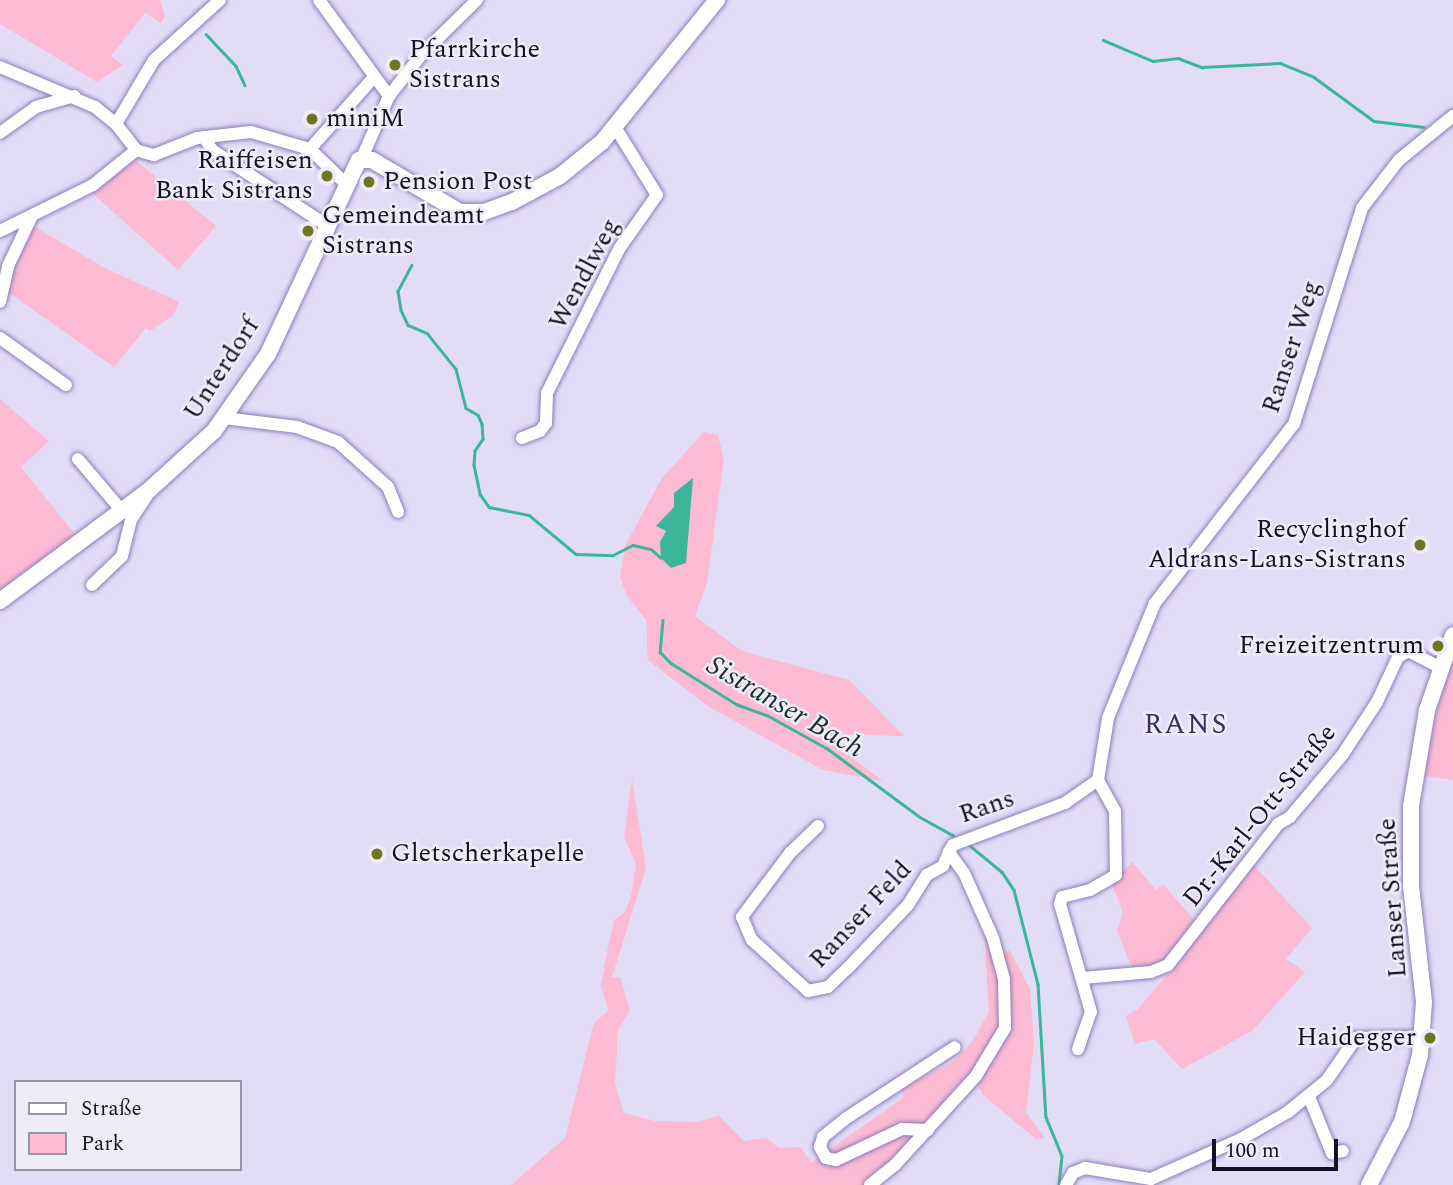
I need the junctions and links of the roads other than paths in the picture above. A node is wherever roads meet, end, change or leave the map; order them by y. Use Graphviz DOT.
graph roads {
  1 [pos="220,0"];
  2 [pos="319,0"];
  3 [pos="477,0"];
  4 [pos="718,0"];
  5 [pos="0,67"];
  6 [pos="374,77"];
  7 [pos="74,96"];
  8 [pos="389,96"];
  9 [pos="1453,116"];
  10 [pos="116,124"];
  11 [pos="615,127"];
  12 [pos="0,134"];
  13 [pos="204,137"];
  14 [pos="310,149"];
  15 [pos="136,150"];
  16 [pos="362,158"];
  17 [pos="345,183"];
  18 [pos="31,218"];
  19 [pos="329,227"];
  20 [pos="0,231"];
  21 [pos="0,302"];
  22 [pos="0,338"];
  23 [pos="66,385"];
  24 [pos="224,418"];
  25 [pos="522,438"];
  26 [pos="78,459"];
  27 [pos="148,491"];
  28 [pos="122,511"];
  29 [pos="398,512"];
  30 [pos="92,585"];
  31 [pos="0,601"];
  32 [pos="1453,635"];
  33 [pos="1440,667"];
  34 [pos="1098,780"];
  35 [pos="818,826"];
  36 [pos="949,852"];
  37 [pos="1083,978"];
  38 [pos="1422,1037"];
  39 [pos="955,1047"];
  40 [pos="1079,1049"];
  41 [pos="1309,1097"];
  42 [pos="928,1130"];
  43 [pos="1343,1151"];
  44 [pos="870,1185"];
  45 [pos="1066,1185"];
  46 [pos="1369,1185"];
  1 -- 10 [label="street"];
  2 -- 6 [label="street"];
  3 -- 8 [label="street"];
  4 -- 11 [label="main road"];
  5 -- 7 [label="street"];
  6 -- 8 [label="street"];
  6 -- 14 [label="street"];
  7 -- 10 [label="street"];
  7 -- 12 [label="street"];
  8 -- 16 [label="street"];
  9 -- 34 [label="street, Ranser Weg"];
  10 -- 15 [label="street"];
  11 -- 16 [label="main road"];
  11 -- 25 [label="street, Wendlweg"];
  13 -- 14 [label="street"];
  13 -- 15 [label="street"];
  13 -- 19 [label="street"];
  14 -- 17 [label="street"];
  15 -- 18 [label="street"];
  16 -- 17 [label="main road, Unterdorf"];
  17 -- 19 [label="main road, Unterdorf"];
  18 -- 20 [label="street"];
  18 -- 21 [label="street"];
  19 -- 24 [label="main road, Unterdorf"];
  22 -- 23 [label="street"];
  24 -- 27 [label="main road, Unterdorf"];
  24 -- 29 [label="street"];
  26 -- 28 [label="street"];
  27 -- 28 [label="main road, Unterdorf"];
  27 -- 30 [label="street"];
  28 -- 31 [label="main road, Unterdorf"];
  32 -- 33 [label="main road, Lanser Straße"];
  33 -- 37 [label="street, Dr.-Karl-Ott-Straße"];
  33 -- 38 [label="main road, Lanser Straße"];
  34 -- 36 [label="street, Rans"];
  34 -- 37 [label="street"];
  35 -- 36 [label="street, Ranser Feld"];
  36 -- 42 [label="street, Rans"];
  37 -- 40 [label="street"];
  38 -- 41 [label="street"];
  38 -- 46 [label="main road, Lanser Straße"];
  39 -- 42 [label="street"];
  41 -- 43 [label="street"];
  41 -- 45 [label="street"];
  42 -- 44 [label="street, Rans"];
}
